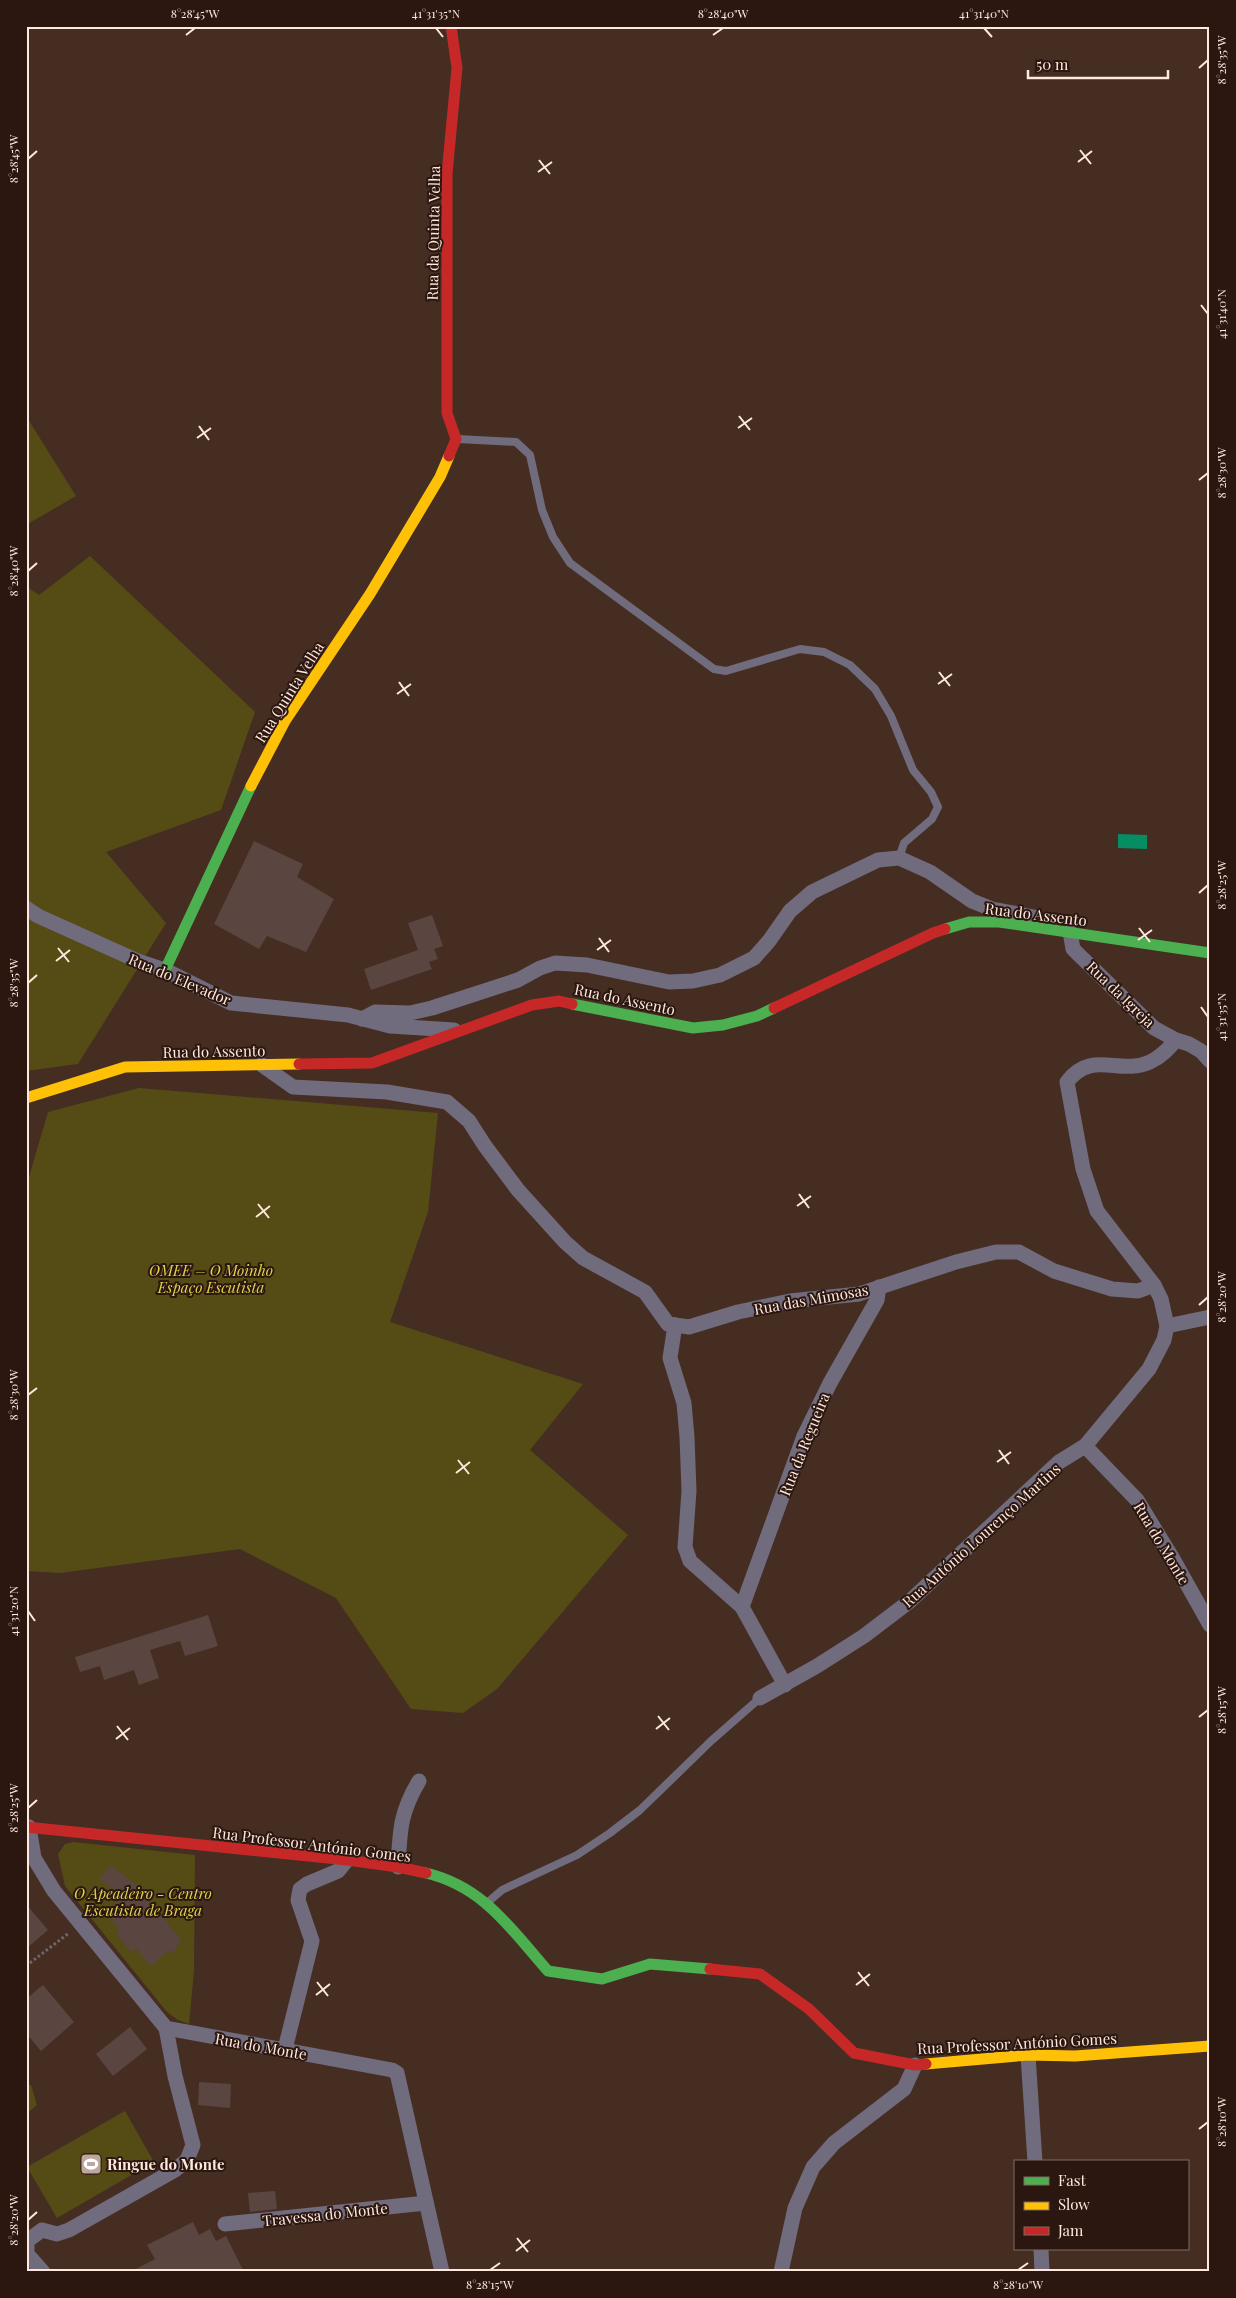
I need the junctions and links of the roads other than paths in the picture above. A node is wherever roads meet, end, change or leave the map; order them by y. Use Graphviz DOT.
graph roads {
  1 [pos="451,26"];
  2 [pos="456,439"];
  3 [pos="899,858"];
  4 [pos="26,908"];
  5 [pos="1064,932"];
  6 [pos="1210,952"];
  7 [pos="165,970"];
  8 [pos="362,1019"];
  9 [pos="463,1030"];
  10 [pos="1176,1040"];
  11 [pos="1210,1061"];
  12 [pos="262,1065"];
  13 [pos="26,1098"];
  14 [pos="1154,1285"];
  15 [pos="879,1287"];
  16 [pos="1210,1317"];
  17 [pos="675,1325"];
  18 [pos="1167,1326"];
  19 [pos="1085,1446"];
  20 [pos="742,1607"];
  21 [pos="1210,1625"];
  22 [pos="785,1685"];
  23 [pos="760,1698"];
  24 [pos="419,1781"];
  25 [pos="28,1827"];
  26 [pos="347,1860"];
  27 [pos="398,1867"];
  28 [pos="488,1903"];
  29 [pos="166,2028"];
  30 [pos="1210,2046"];
  31 [pos="285,2049"];
  32 [pos="1028,2055"];
  33 [pos="915,2065"];
  34 [pos="1035,2160"];
  35 [pos="426,2203"];
  36 [pos="225,2224"];
  37 [pos="1041,2250"];
  38 [pos="43,2272"];
  39 [pos="442,2272"];
  40 [pos="780,2272"];
  41 [pos="1042,2272"];
  1 -- 2 [label="street, Rua da Quinta Velha"];
  2 -- 3 [label="lane"];
  2 -- 7 [label="street, Rua Quinta Velha"];
  3 -- 5 [label="street"];
  3 -- 8 [label="street"];
  4 -- 7 [label="street, Rua do Elevador"];
  5 -- 6 [label="street, Rua do Assento"];
  5 -- 9 [label="street, Rua do Assento"];
  5 -- 10 [label="street, Rua da Igreja"];
  7 -- 8 [label="street, Rua do Elevador"];
  8 -- 9 [label="street, Rua do Elevador"];
  9 -- 12 [label="street, Rua do Assento"];
  10 -- 11 [label="street, Rua da Igreja"];
  10 -- 14 [label="street"];
  12 -- 13 [label="street, Rua do Assento"];
  12 -- 17 [label="street"];
  14 -- 15 [label="street, Rua das Mimosas"];
  14 -- 18 [label="street"];
  15 -- 17 [label="street, Rua das Mimosas"];
  15 -- 20 [label="street, Rua da Regueira"];
  16 -- 18 [label="street"];
  17 -- 20 [label="street"];
  18 -- 19 [label="street, Rua António Lourenço Martins"];
  19 -- 21 [label="street, Rua do Monte"];
  19 -- 22 [label="street, Rua António Lourenço Martins"];
  20 -- 22 [label="street"];
  22 -- 23 [label="street, Rua António Lourenço Martins"];
  23 -- 28 [label="lane, Rua António Lourenço Martins"];
  24 -- 27 [label="street"];
  25 -- 26 [label="street, Rua Professor António Gomes"];
  25 -- 29 [label="street"];
  26 -- 27 [label="street, Rua Professor António Gomes"];
  26 -- 31 [label="street"];
  27 -- 28 [label="street, Rua Professor António Gomes"];
  28 -- 33 [label="street, Rua Professor António Gomes"];
  29 -- 31 [label="street, Rua do Monte"];
  29 -- 38 [label="street"];
  30 -- 32 [label="street, Rua Professor António Gomes"];
  31 -- 35 [label="street, Rua do Monte"];
  32 -- 33 [label="street, Rua Professor António Gomes"];
  32 -- 34 [label="street"];
  33 -- 40 [label="street"];
  35 -- 36 [label="street, Travessa do Monte"];
  35 -- 39 [label="street, Rua do Monte"];
  37 -- 41 [label="street"];
}
